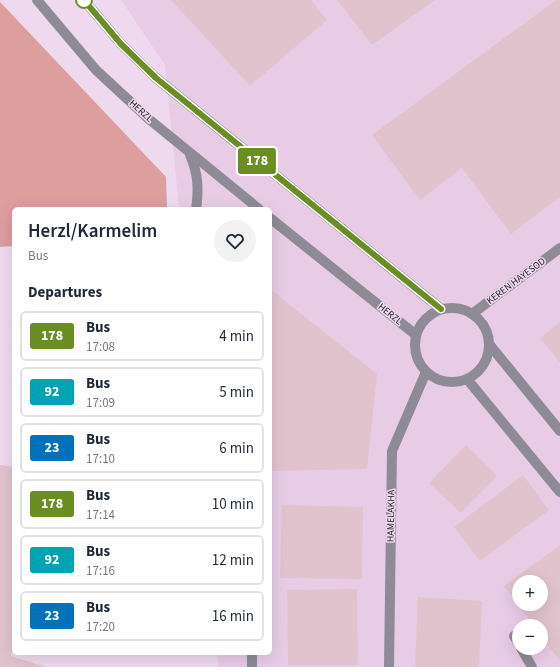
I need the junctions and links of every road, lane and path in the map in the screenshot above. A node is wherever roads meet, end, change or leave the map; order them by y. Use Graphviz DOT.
graph roads {
  1 [pos="37,0"];
  2 [pos="84,0"];
  3 [pos="189,153"];
  4 [pos="196,207"];
  5 [pos="256,207"];
  6 [pos="272,220"];
  7 [pos="560,248"];
  8 [pos="441,309"];
  9 [pos="472,314"];
  10 [pos="416,335"];
  11 [pos="489,344"];
  12 [pos="426,372"];
  13 [pos="467,379"];
  14 [pos="560,431"];
  15 [pos="560,492"];
  16 [pos="252,655"];
  17 [pos="525,655"];
  18 [pos="252,667"];
  19 [pos="389,667"];
  20 [pos="532,667"];
  1 -- 3 [label="street, HERZL"];
  2 -- 8 [label="street"];
  3 -- 4 [label="street"];
  3 -- 5 [label="street, HERZL"];
  6 -- 10 [label="street, HERZL"];
  7 -- 9 [label="street, KEREN HAYESOD"];
  8 -- 9 [label="street"];
  8 -- 10 [label="street"];
  9 -- 11 [label="street"];
  10 -- 12 [label="street"];
  11 -- 13 [label="street"];
  11 -- 14 [label="street"];
  12 -- 13 [label="street"];
  12 -- 19 [label="street, HAMELAKHA"];
  13 -- 15 [label="street"];
  16 -- 18 [label="street"];
  17 -- 20 [label="street"];
}
